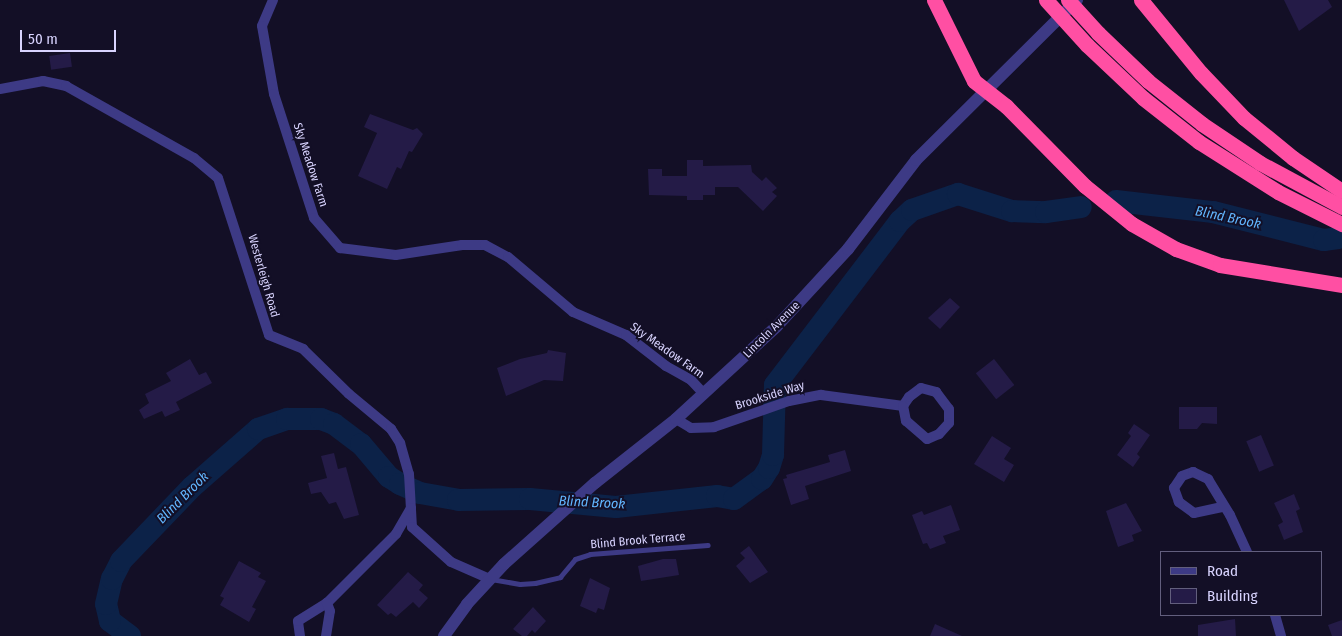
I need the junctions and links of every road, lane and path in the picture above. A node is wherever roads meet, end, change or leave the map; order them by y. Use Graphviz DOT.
graph roads {
  1 [pos="273,0"];
  2 [pos="934,0"];
  3 [pos="1046,0"];
  4 [pos="1068,0"];
  5 [pos="1077,0"];
  6 [pos="1141,0"];
  7 [pos="0,89"];
  8 [pos="985,90"];
  9 [pos="1342,191"];
  10 [pos="1342,206"];
  11 [pos="1342,224"];
  12 [pos="1342,285"];
  13 [pos="704,394"];
  14 [pos="903,406"];
  15 [pos="676,419"];
  16 [pos="411,507"];
  17 [pos="1222,507"];
  18 [pos="708,545"];
  19 [pos="1247,551"];
  20 [pos="490,579"];
  21 [pos="327,602"];
  22 [pos="1275,616"];
  23 [pos="300,636"];
  24 [pos="326,636"];
  25 [pos="444,636"];
  26 [pos="1281,636"];
  1 -- 13 [label="street, Sky Meadow Farm"];
  2 -- 8 [label="highway"];
  3 -- 11 [label="highway, bridge"];
  4 -- 10 [label="highway, bridge"];
  5 -- 8 [label="street, Lincoln Avenue"];
  6 -- 9 [label="highway"];
  7 -- 16 [label="street, Westerleigh Road"];
  8 -- 12 [label="highway"];
  8 -- 13 [label="street, Lincoln Avenue"];
  13 -- 15 [label="street, Lincoln Avenue"];
  14 -- 14 [label="street"];
  14 -- 15 [label="street, Brookside Way"];
  15 -- 20 [label="street, Lincoln Avenue"];
  16 -- 20 [label="street, Westerleigh Road"];
  16 -- 21 [label="street"];
  17 -- 17 [label="street"];
  17 -- 19 [label="street"];
  18 -- 20 [label="lane, Blind Brook Terrace"];
  20 -- 25 [label="street, Lincoln Avenue"];
  21 -- 23 [label="street"];
  21 -- 24 [label="street"];
  22 -- 26 [label="street"];
}
